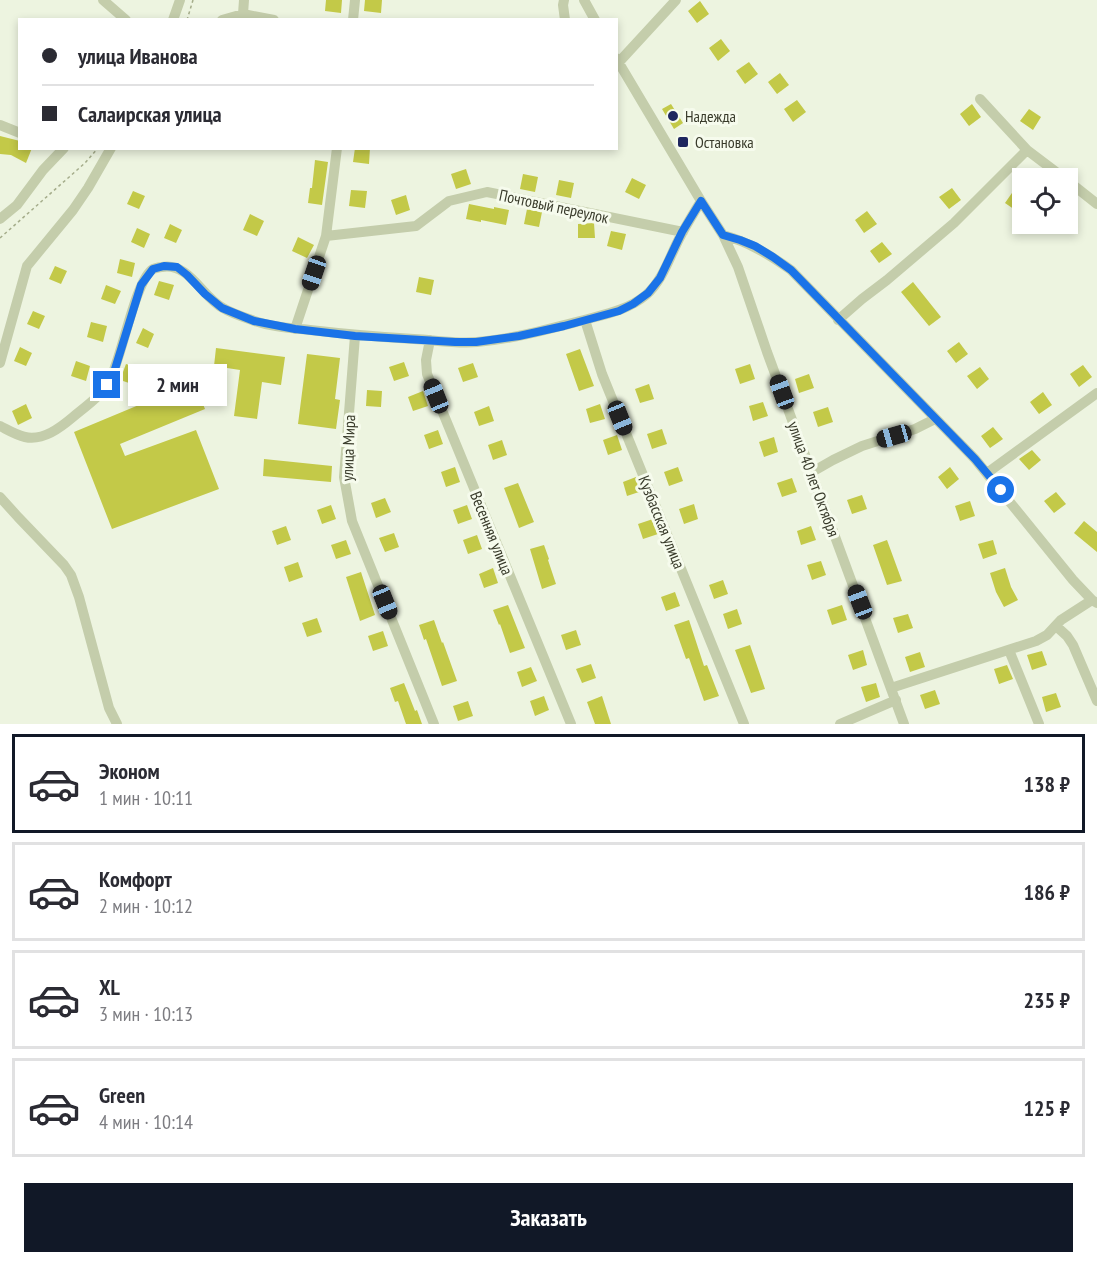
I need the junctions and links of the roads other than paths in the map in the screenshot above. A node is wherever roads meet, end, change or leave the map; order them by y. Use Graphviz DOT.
graph roads {
  1 [pos="103,0"];
  2 [pos="180,0"];
  3 [pos="244,0"];
  4 [pos="355,0"];
  5 [pos="564,0"];
  6 [pos="584,0"];
  7 [pos="676,0"];
  8 [pos="243,14"];
  9 [pos="124,18"];
  10 [pos="174,18"];
  11 [pos="229,18"];
  12 [pos="264,18"];
  13 [pos="353,18"];
  14 [pos="565,18"];
  15 [pos="594,18"];
  16 [pos="618,60"];
  17 [pos="980,99"];
  18 [pos="0,125"];
  19 [pos="18,132"];
  20 [pos="62,150"];
  21 [pos="110,150"];
  22 [pos="337,150"];
  23 [pos="1028,150"];
  24 [pos="1051,168"];
  25 [pos="1078,189"];
  26 [pos="701,201"];
  27 [pos="1097,204"];
  28 [pos="0,219"];
  29 [pos="682,232"];
  30 [pos="723,235"];
  31 [pos="326,236"];
  32 [pos="585,320"];
  33 [pos="838,320"];
  34 [pos="295,329"];
  35 [pos="355,336"];
  36 [pos="430,340"];
  37 [pos="0,363"];
  38 [pos="1097,393"];
  39 [pos="935,419"];
  40 [pos="0,426"];
  41 [pos="812,472"];
  42 [pos="987,473"];
  43 [pos="0,497"];
  44 [pos="1094,602"];
  45 [pos="1056,626"];
  46 [pos="1010,650"];
  47 [pos="891,688"];
  48 [pos="896,700"];
  49 [pos="1097,701"];
  50 [pos="117,724"];
  51 [pos="434,724"];
  52 [pos="571,724"];
  53 [pos="744,724"];
  54 [pos="840,724"];
  55 [pos="904,724"];
  56 [pos="1039,724"];
  1 -- 9 [label="street"];
  2 -- 10 [label="street"];
  3 -- 8 [label="street"];
  4 -- 13 [label="street"];
  5 -- 14 [label="street"];
  6 -- 15 [label="street"];
  7 -- 16 [label="street"];
  8 -- 11 [label="street"];
  8 -- 12 [label="street"];
  16 -- 26 [label="street, улица 40 лет Октября"];
  17 -- 23 [label="street"];
  18 -- 19 [label="street"];
  20 -- 28 [label="street"];
  21 -- 37 [label="street"];
  22 -- 31 [label="street"];
  23 -- 24 [label="street"];
  23 -- 33 [label="street"];
  25 -- 27 [label="street"];
  26 -- 29 [label="street"];
  26 -- 30 [label="street, улица 40 лет Октября"];
  29 -- 31 [label="street, Почтовый переулок"];
  29 -- 32 [label="street"];
  30 -- 33 [label="street"];
  30 -- 41 [label="street, улица 40 лет Октября"];
  31 -- 34 [label="street"];
  32 -- 36 [label="street"];
  32 -- 53 [label="street, Кузбасская улица"];
  33 -- 39 [label="street"];
  34 -- 35 [label="street"];
  34 -- 40 [label="street"];
  35 -- 36 [label="street"];
  35 -- 51 [label="street, улица Мира"];
  36 -- 52 [label="street, Весенняя улица"];
  38 -- 42 [label="street"];
  39 -- 41 [label="street"];
  39 -- 42 [label="street"];
  41 -- 47 [label="street, улица 40 лет Октября"];
  42 -- 44 [label="street"];
  43 -- 50 [label="street"];
  44 -- 45 [label="street"];
  45 -- 46 [label="street"];
  45 -- 49 [label="street"];
  46 -- 47 [label="street"];
  46 -- 56 [label="street"];
  47 -- 48 [label="street, улица 40 лет Октября"];
  48 -- 54 [label="street"];
  48 -- 55 [label="street, улица 40 лет Октября"];
}
